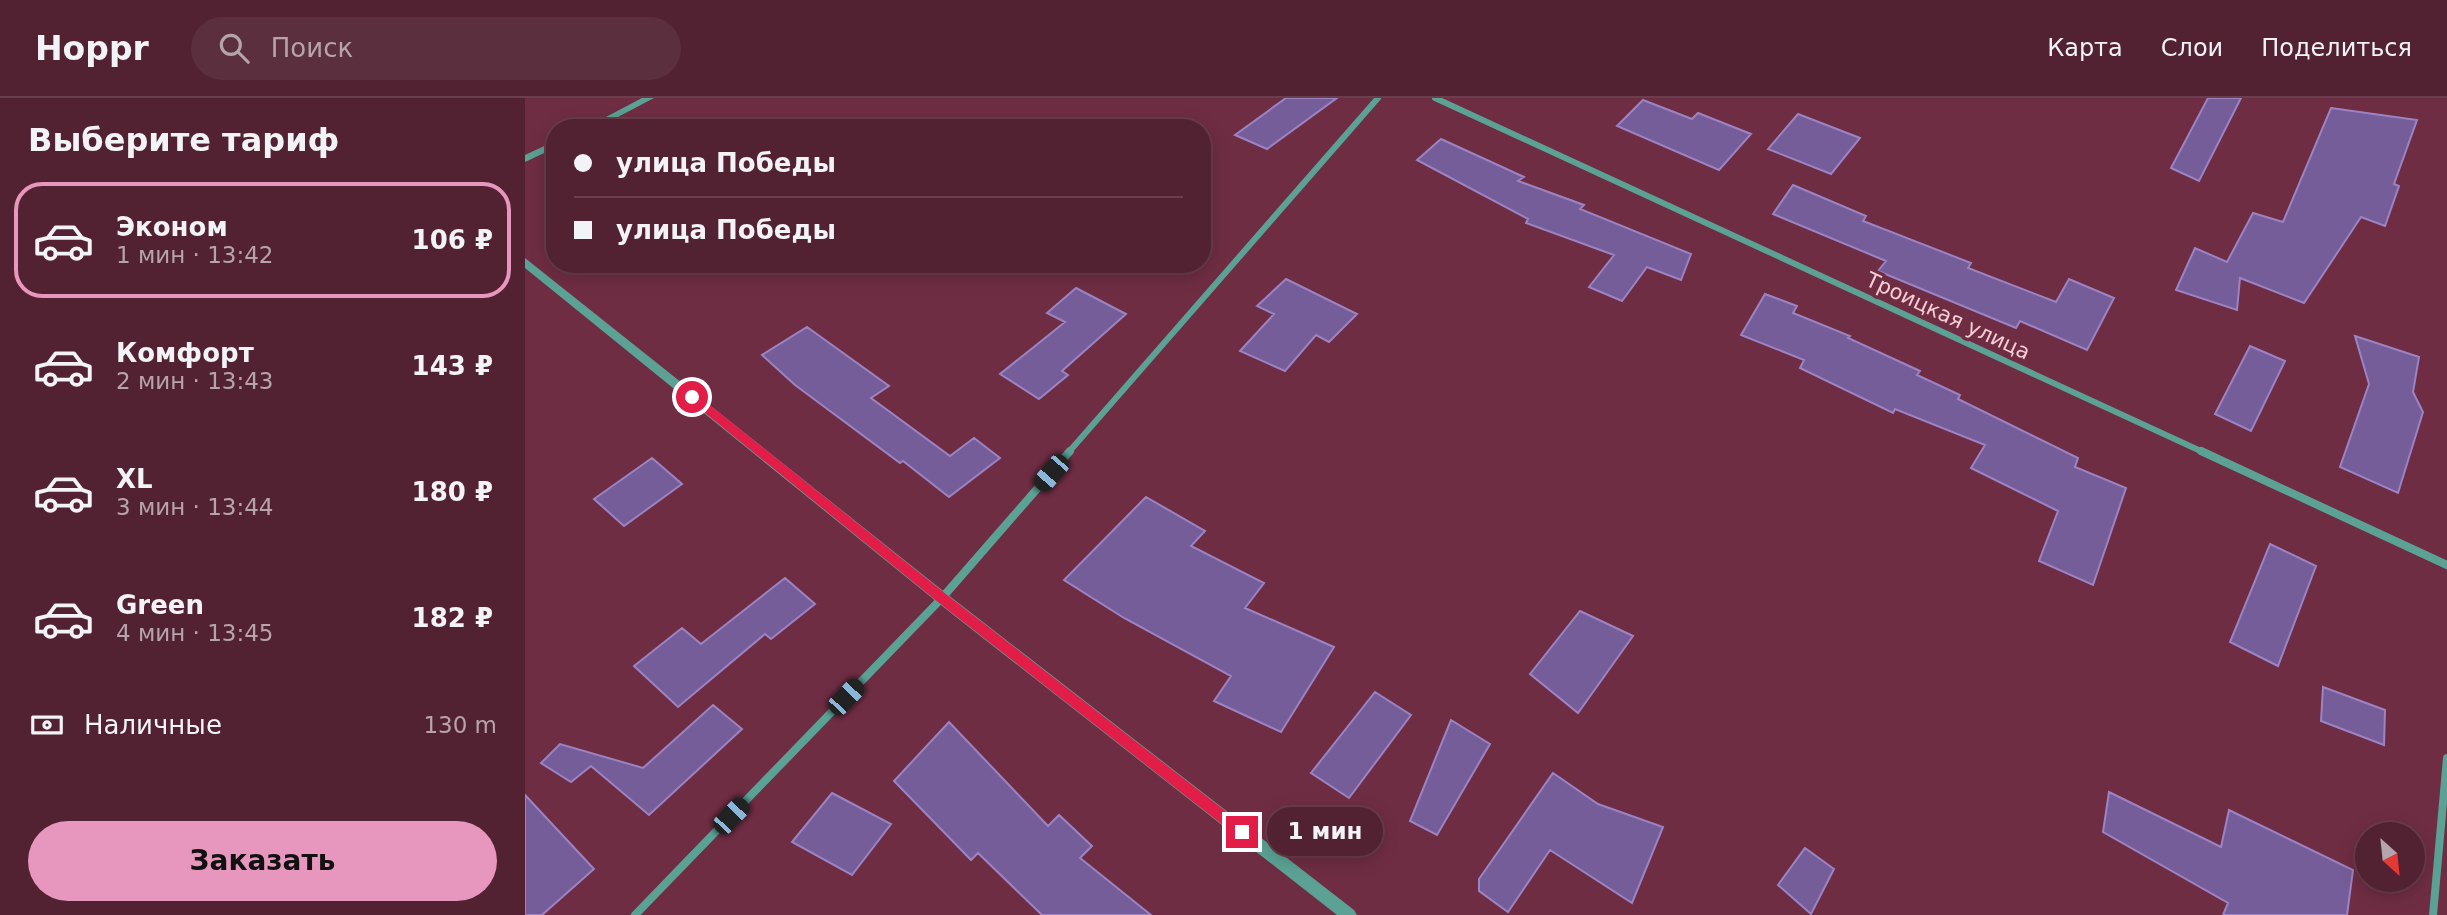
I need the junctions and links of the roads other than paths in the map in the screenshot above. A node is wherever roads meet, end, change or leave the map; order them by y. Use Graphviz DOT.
graph roads {
  1 [pos="649,98"];
  2 [pos="1378,98"];
  3 [pos="1435,98"];
  4 [pos="607,119"];
  5 [pos="546,148"];
  6 [pos="525,159"];
  7 [pos="525,262"];
  8 [pos="2447,565"];
  9 [pos="942,598"];
  10 [pos="2447,758"];
  11 [pos="635,915"];
  12 [pos="1349,915"];
  13 [pos="2433,915"];
  1 -- 4 [label="street"];
  2 -- 9 [label="street"];
  3 -- 8 [label="street, Троицкая улица"];
  5 -- 6 [label="street"];
  7 -- 9 [label="street"];
  9 -- 11 [label="street"];
  9 -- 12 [label="street"];
  10 -- 13 [label="street"];
}
